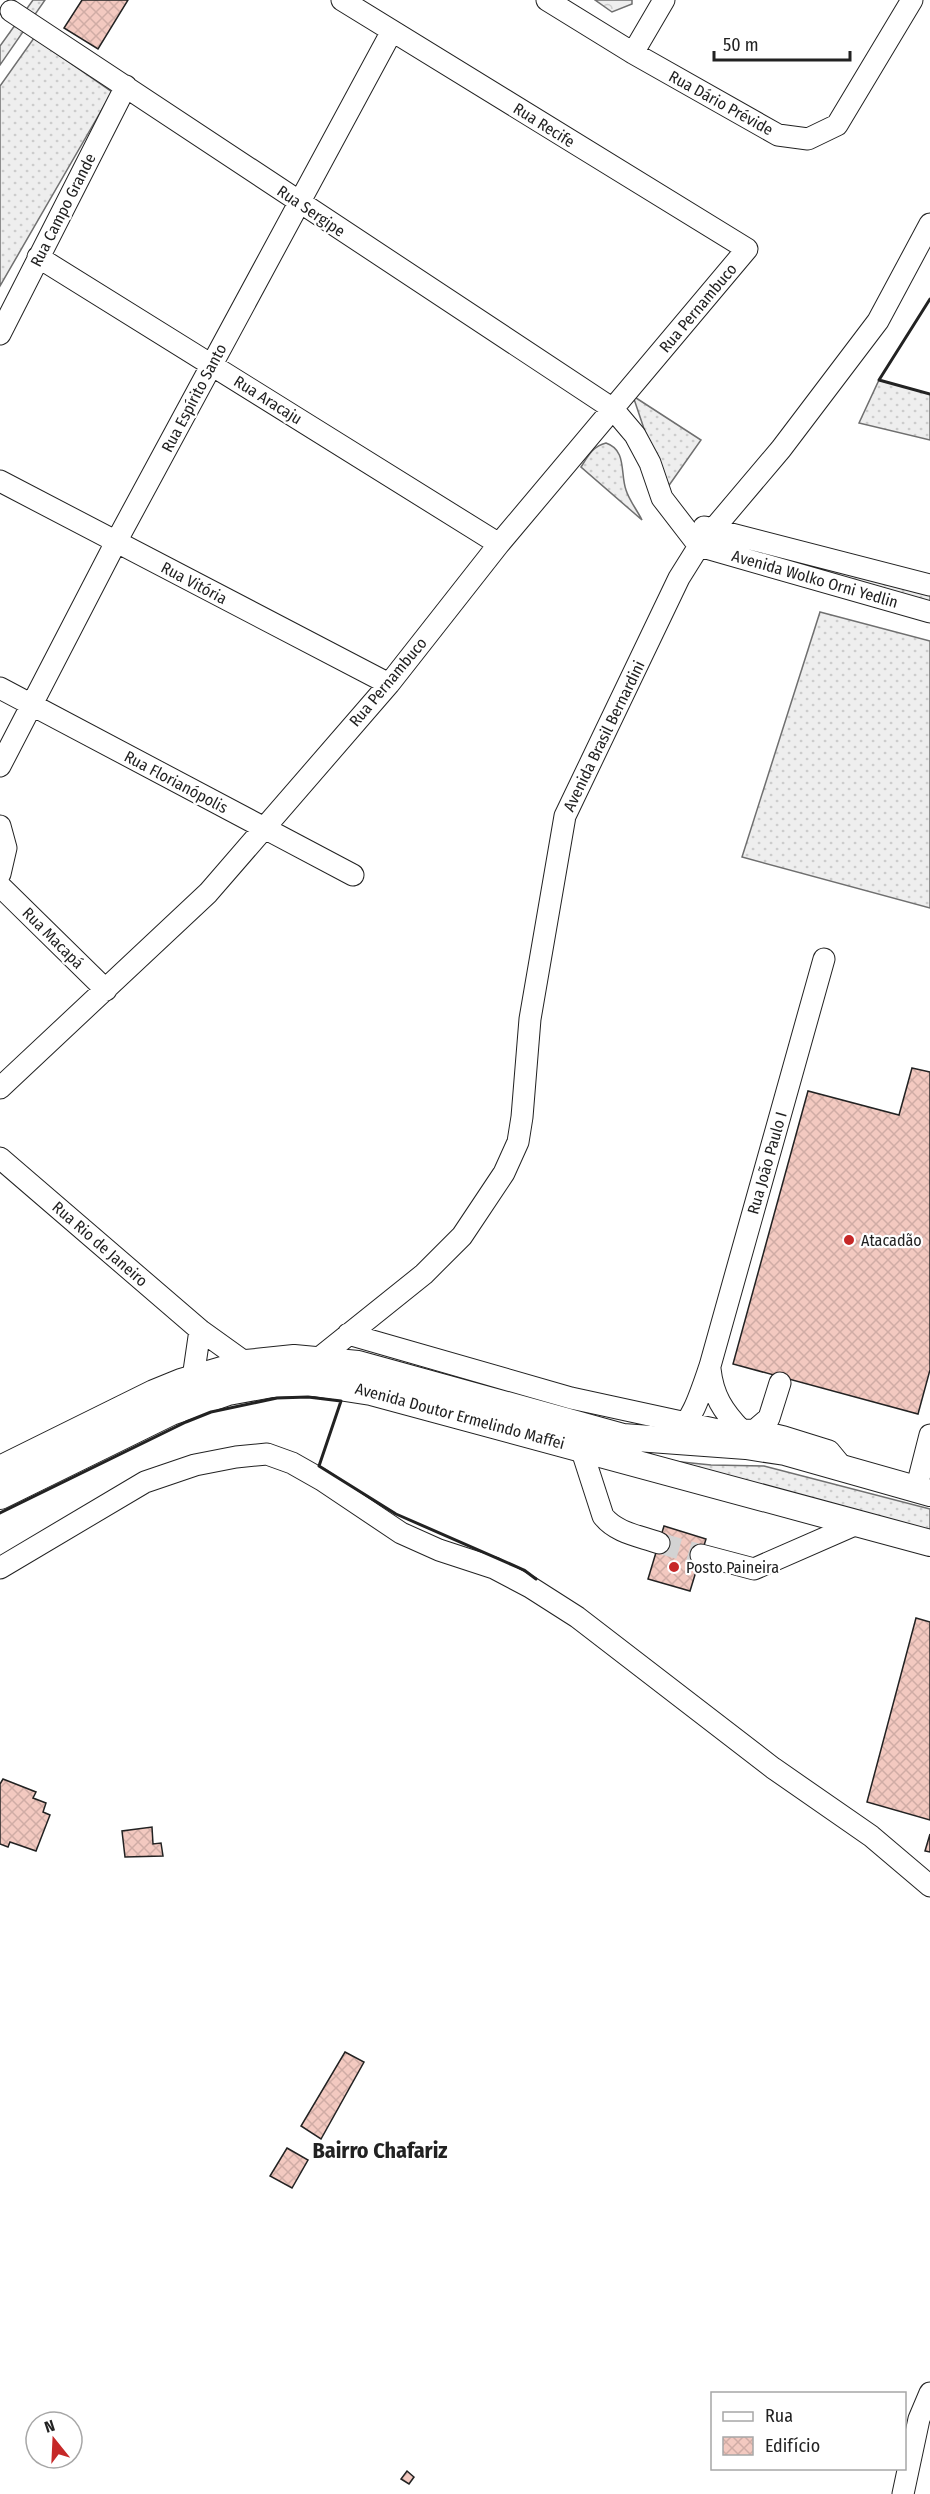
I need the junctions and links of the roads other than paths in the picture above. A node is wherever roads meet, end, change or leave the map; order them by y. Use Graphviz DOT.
graph roads {
  1 [pos="342,0"];
  2 [pos="547,0"];
  3 [pos="664,0"];
  4 [pos="912,0"];
  5 [pos="10,12"];
  6 [pos="392,31"];
  7 [pos="633,53"];
  8 [pos="126,86"];
  9 [pos="299,203"];
  10 [pos="930,224"];
  11 [pos="747,249"];
  12 [pos="38,257"];
  13 [pos="0,334"];
  14 [pos="212,365"];
  15 [pos="612,409"];
  16 [pos="0,481"];
  17 [pos="682,525"];
  18 [pos="715,528"];
  19 [pos="116,542"];
  20 [pos="499,544"];
  21 [pos="699,546"];
  22 [pos="930,585"];
  23 [pos="930,612"];
  24 [pos="389,684"];
  25 [pos="0,688"];
  26 [pos="31,705"];
  27 [pos="0,766"];
  28 [pos="0,826"];
  29 [pos="263,828"];
  30 [pos="0,874"];
  31 [pos="353,875"];
  32 [pos="0,886"];
  33 [pos="824,959"];
  34 [pos="105,990"];
  35 [pos="0,1088"];
  36 [pos="0,1158"];
  37 [pos="200,1330"];
  38 [pos="348,1334"];
  39 [pos="318,1359"];
  40 [pos="246,1363"];
  41 [pos="710,1366"];
  42 [pos="194,1378"];
  43 [pos="780,1383"];
  44 [pos="773,1410"];
  45 [pos="740,1430"];
  46 [pos="680,1433"];
  47 [pos="930,1435"];
  48 [pos="784,1437"];
  49 [pos="581,1448"];
  50 [pos="843,1468"];
  51 [pos="0,1469"];
  52 [pos="923,1491"];
  53 [pos="0,1496"];
  54 [pos="857,1524"];
  55 [pos="659,1543"];
  56 [pos="930,1543"];
  57 [pos="701,1555"];
  58 [pos="0,1568"];
  59 [pos="930,1886"];
  60 [pos="930,2393"];
  61 [pos="903,2494"];
  1 -- 6 [label="street, Rua Recife"];
  2 -- 7 [label="street, Rua Dário Prévide"];
  3 -- 7 [label="street"];
  4 -- 7 [label="street, Rua Dário Prévide"];
  5 -- 8 [label="street, Rua Sergipe"];
  6 -- 9 [label="street, Rua Espírito Santo"];
  6 -- 11 [label="street, Rua Recife"];
  8 -- 9 [label="street, Rua Sergipe"];
  8 -- 12 [label="street, Rua Campo Grande"];
  9 -- 14 [label="street, Rua Espírito Santo"];
  9 -- 15 [label="street, Rua Sergipe"];
  10 -- 18 [label="street, Avenida Brasil Bernardini"];
  11 -- 15 [label="street, Rua Pernambuco"];
  12 -- 13 [label="street, Rua Campo Grande"];
  12 -- 14 [label="street, Rua Aracaju"];
  14 -- 19 [label="street, Rua Espírito Santo"];
  14 -- 20 [label="street, Rua Aracaju"];
  15 -- 17 [label="street, Rua Sergipe"];
  15 -- 20 [label="street, Rua Pernambuco"];
  16 -- 19 [label="street, Rua Vitória"];
  17 -- 18 [label="street, Avenida Wolko Orni Yedlin"];
  17 -- 21 [label="street, Rua Sergipe"];
  18 -- 21 [label="street, Avenida Brasil Bernardini"];
  18 -- 22 [label="street, Avenida Wolko Orni Yedlin"];
  19 -- 24 [label="street, Rua Vitória"];
  19 -- 26 [label="street, Rua Espírito Santo"];
  20 -- 24 [label="street, Rua Pernambuco"];
  21 -- 23 [label="street, Avenida Wolko Orni Yedlin"];
  21 -- 38 [label="street, Avenida Brasil Bernardini"];
  24 -- 29 [label="street, Rua Pernambuco"];
  25 -- 26 [label="street, Rua Florianópolis"];
  26 -- 27 [label="street, Rua Espírito Santo"];
  26 -- 29 [label="street, Rua Florianópolis"];
  28 -- 30 [label="street"];
  29 -- 31 [label="street, Rua Florianópolis"];
  29 -- 34 [label="street, Rua Pernambuco"];
  32 -- 34 [label="street, Rua Macapá"];
  33 -- 41 [label="street, Rua João Paulo I"];
  34 -- 35 [label="street, Rua Pernambuco"];
  36 -- 37 [label="street, Rua Rio de Janeiro"];
  37 -- 40 [label="street, Rua Rio de Janeiro"];
  37 -- 42 [label="street"];
  38 -- 39 [label="street, Avenida Brasil Bernardini"];
  38 -- 46 [label="street"];
  39 -- 40 [label="main road, Avenida Doutor Ermelindo Maffei"];
  39 -- 46 [label="main road, Avenida Doutor Ermelindo Maffei"];
  40 -- 42 [label="main road, Avenida Doutor Ermelindo Maffei"];
  41 -- 45 [label="street, Rua João Paulo I"];
  41 -- 46 [label="street, Rua João Paulo I"];
  42 -- 51 [label="main road, Avenida Doutor Ermelindo Maffei"];
  43 -- 44 [label="street"];
  44 -- 45 [label="street"];
  44 -- 48 [label="street"];
  45 -- 46 [label="street"];
  45 -- 48 [label="street"];
  46 -- 50 [label="main road, Avenida Doutor Ermelindo Maffei"];
  47 -- 52 [label="street"];
  48 -- 50 [label="street"];
  49 -- 53 [label="main road, Avenida Doutor Ermelindo Maffei"];
  49 -- 54 [label="main road, Avenida Doutor Ermelindo Maffei"];
  49 -- 55 [label="street"];
  50 -- 52 [label="main road, Avenida Doutor Ermelindo Maffei"];
  54 -- 56 [label="main road, Avenida Doutor Ermelindo Maffei"];
  54 -- 57 [label="street"];
  58 -- 59 [label="street"];
  60 -- 61 [label="street"];
}
